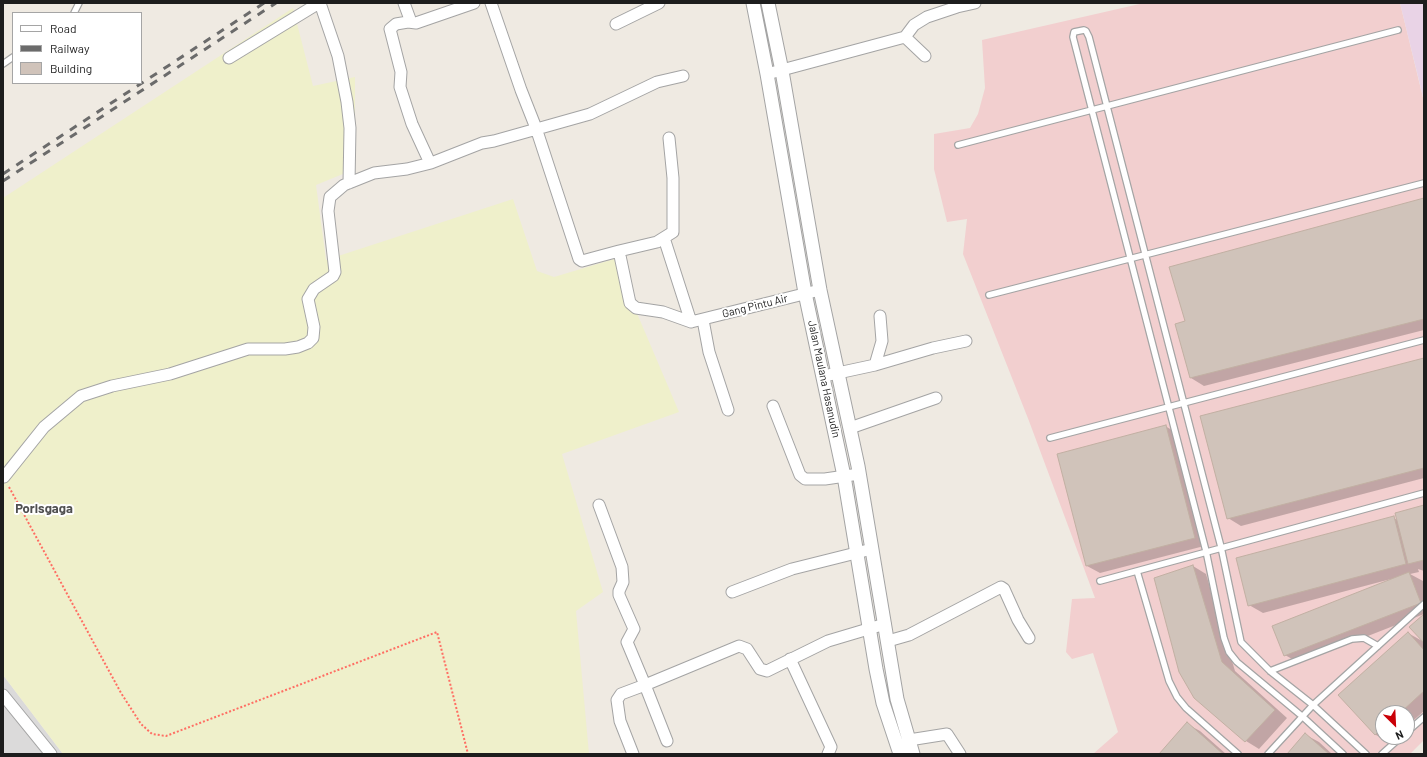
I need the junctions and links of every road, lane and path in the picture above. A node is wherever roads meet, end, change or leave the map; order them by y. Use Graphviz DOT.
graph roads {
  1 [pos="79,3"];
  2 [pos="320,3"];
  3 [pos="404,3"];
  4 [pos="474,3"];
  5 [pos="492,3"];
  6 [pos="660,3"];
  7 [pos="753,3"];
  8 [pos="768,3"];
  9 [pos="975,3"];
  10 [pos="74,12"];
  11 [pos="411,22"];
  12 [pos="616,24"];
  13 [pos="1398,30"];
  14 [pos="905,37"];
  15 [pos="925,56"];
  16 [pos="229,58"];
  17 [pos="12,59"];
  18 [pos="3,64"];
  19 [pos="782,71"];
  20 [pos="768,74"];
  21 [pos="683,76"];
  22 [pos="1106,107"];
  23 [pos="1092,111"];
  24 [pos="536,128"];
  25 [pos="669,138"];
  26 [pos="958,145"];
  27 [pos="430,163"];
  28 [pos="349,183"];
  29 [pos="1424,183"];
  30 [pos="664,238"];
  31 [pos="619,251"];
  32 [pos="1145,256"];
  33 [pos="1131,259"];
  34 [pos="820,290"];
  35 [pos="805,293"];
  36 [pos="989,294"];
  37 [pos="880,316"];
  38 [pos="703,320"];
  39 [pos="691,322"];
  40 [pos="1424,340"];
  41 [pos="966,341"];
  42 [pos="870,366"];
  43 [pos="842,372"];
  44 [pos="824,376"];
  45 [pos="936,398"];
  46 [pos="1183,402"];
  47 [pos="773,406"];
  48 [pos="1169,406"];
  49 [pos="728,410"];
  50 [pos="854,427"];
  51 [pos="1050,438"];
  52 [pos="859,474"];
  53 [pos="844,476"];
  54 [pos="4,477"];
  55 [pos="1424,493"];
  56 [pos="599,505"];
  57 [pos="1221,547"];
  58 [pos="872,549"];
  59 [pos="1206,551"];
  60 [pos="858,552"];
  61 [pos="1137,571"];
  62 [pos="1100,581"];
  63 [pos="732,592"];
  64 [pos="1424,604"];
  65 [pos="885,624"];
  66 [pos="870,628"];
  67 [pos="1029,638"];
  68 [pos="888,642"];
  69 [pos="1378,646"];
  70 [pos="790,659"];
  71 [pos="1270,671"];
  72 [pos="645,685"];
  73 [pos="4,696"];
  74 [pos="897,699"];
  75 [pos="883,703"];
  76 [pos="1314,705"];
  77 [pos="1303,716"];
  78 [pos="1424,717"];
  79 [pos="1415,725"];
  80 [pos="909,740"];
  81 [pos="667,741"];
  82 [pos="1392,745"];
  83 [pos="51,754"];
  84 [pos="468,754"];
  85 [pos="632,754"];
  86 [pos="828,754"];
  87 [pos="900,754"];
  88 [pos="913,754"];
  89 [pos="960,754"];
  90 [pos="1238,754"];
  91 [pos="1268,754"];
  92 [pos="1343,754"];
  93 [pos="1366,754"];
  94 [pos="1382,754"];
  1 -- 10 [label="lane"];
  2 -- 16 [label="street"];
  2 -- 28 [label="street"];
  3 -- 11 [label="street"];
  4 -- 11 [label="street"];
  5 -- 24 [label="street"];
  6 -- 12 [label="street"];
  7 -- 20 [label="street, Jalan Maulana Hasanudin"];
  8 -- 19 [label="street, Jalan Maulana Hasanudin"];
  9 -- 14 [label="street"];
  11 -- 27 [label="street"];
  13 -- 22 [label="lane"];
  14 -- 15 [label="street"];
  14 -- 19 [label="street"];
  17 -- 18 [label="lane"];
  19 -- 20 [label="street"];
  19 -- 34 [label="street, Jalan Maulana Hasanudin"];
  20 -- 35 [label="street, Jalan Maulana Hasanudin"];
  21 -- 24 [label="street"];
  22 -- 23 [label="lane"];
  22 -- 23 [label="lane"];
  22 -- 32 [label="lane"];
  23 -- 26 [label="lane"];
  23 -- 33 [label="lane"];
  24 -- 27 [label="street"];
  24 -- 31 [label="street"];
  25 -- 30 [label="street"];
  27 -- 28 [label="street"];
  28 -- 54 [label="street"];
  29 -- 32 [label="lane"];
  30 -- 31 [label="street"];
  30 -- 39 [label="street"];
  31 -- 39 [label="street"];
  32 -- 33 [label="lane"];
  32 -- 46 [label="lane"];
  33 -- 36 [label="lane"];
  33 -- 48 [label="lane"];
  34 -- 35 [label="street, Gang Pintu Air"];
  34 -- 43 [label="street, Jalan Maulana Hasanudin"];
  35 -- 38 [label="street, Gang Pintu Air"];
  35 -- 44 [label="street, Jalan Maulana Hasanudin"];
  37 -- 42 [label="street"];
  38 -- 39 [label="street, Gang Pintu Air"];
  38 -- 49 [label="street"];
  40 -- 46 [label="lane"];
  41 -- 42 [label="street"];
  42 -- 43 [label="street"];
  43 -- 44 [label="street"];
  43 -- 50 [label="street, Jalan Maulana Hasanudin"];
  44 -- 53 [label="street, Jalan Maulana Hasanudin"];
  45 -- 50 [label="street"];
  46 -- 48 [label="lane"];
  46 -- 57 [label="lane"];
  47 -- 53 [label="street"];
  48 -- 51 [label="lane"];
  48 -- 59 [label="lane"];
  50 -- 52 [label="street, Jalan Maulana Hasanudin"];
  52 -- 53 [label="street"];
  52 -- 58 [label="street, Jalan Maulana Hasanudin"];
  53 -- 60 [label="street, Jalan Maulana Hasanudin"];
  54 -- 84 [label="path"];
  55 -- 57 [label="lane"];
  56 -- 72 [label="street"];
  57 -- 59 [label="lane"];
  57 -- 71 [label="lane"];
  58 -- 60 [label="street"];
  58 -- 65 [label="street, Jalan Maulana Hasanudin"];
  59 -- 61 [label="lane"];
  59 -- 77 [label="lane"];
  60 -- 63 [label="street"];
  60 -- 66 [label="street, Jalan Maulana Hasanudin"];
  61 -- 62 [label="lane"];
  61 -- 90 [label="lane"];
  64 -- 69 [label="lane"];
  65 -- 66 [label="street"];
  65 -- 68 [label="street, Jalan Maulana Hasanudin"];
  66 -- 70 [label="street"];
  66 -- 75 [label="street, Jalan Maulana Hasanudin"];
  67 -- 68 [label="street"];
  68 -- 74 [label="street, Jalan Maulana Hasanudin"];
  69 -- 71 [label="lane"];
  69 -- 76 [label="lane"];
  70 -- 72 [label="street"];
  70 -- 86 [label="street"];
  71 -- 76 [label="lane"];
  72 -- 81 [label="street"];
  72 -- 85 [label="street"];
  73 -- 83 [label="street"];
  74 -- 75 [label="street"];
  74 -- 80 [label="street, Jalan Maulana Hasanudin"];
  75 -- 87 [label="street, Jalan Maulana Hasanudin"];
  76 -- 77 [label="lane"];
  76 -- 93 [label="lane"];
  77 -- 91 [label="lane"];
  77 -- 92 [label="lane"];
  78 -- 79 [label="lane"];
  80 -- 88 [label="street, Jalan Maulana Hasanudin"];
  80 -- 89 [label="street"];
  82 -- 94 [label="lane"];
}
